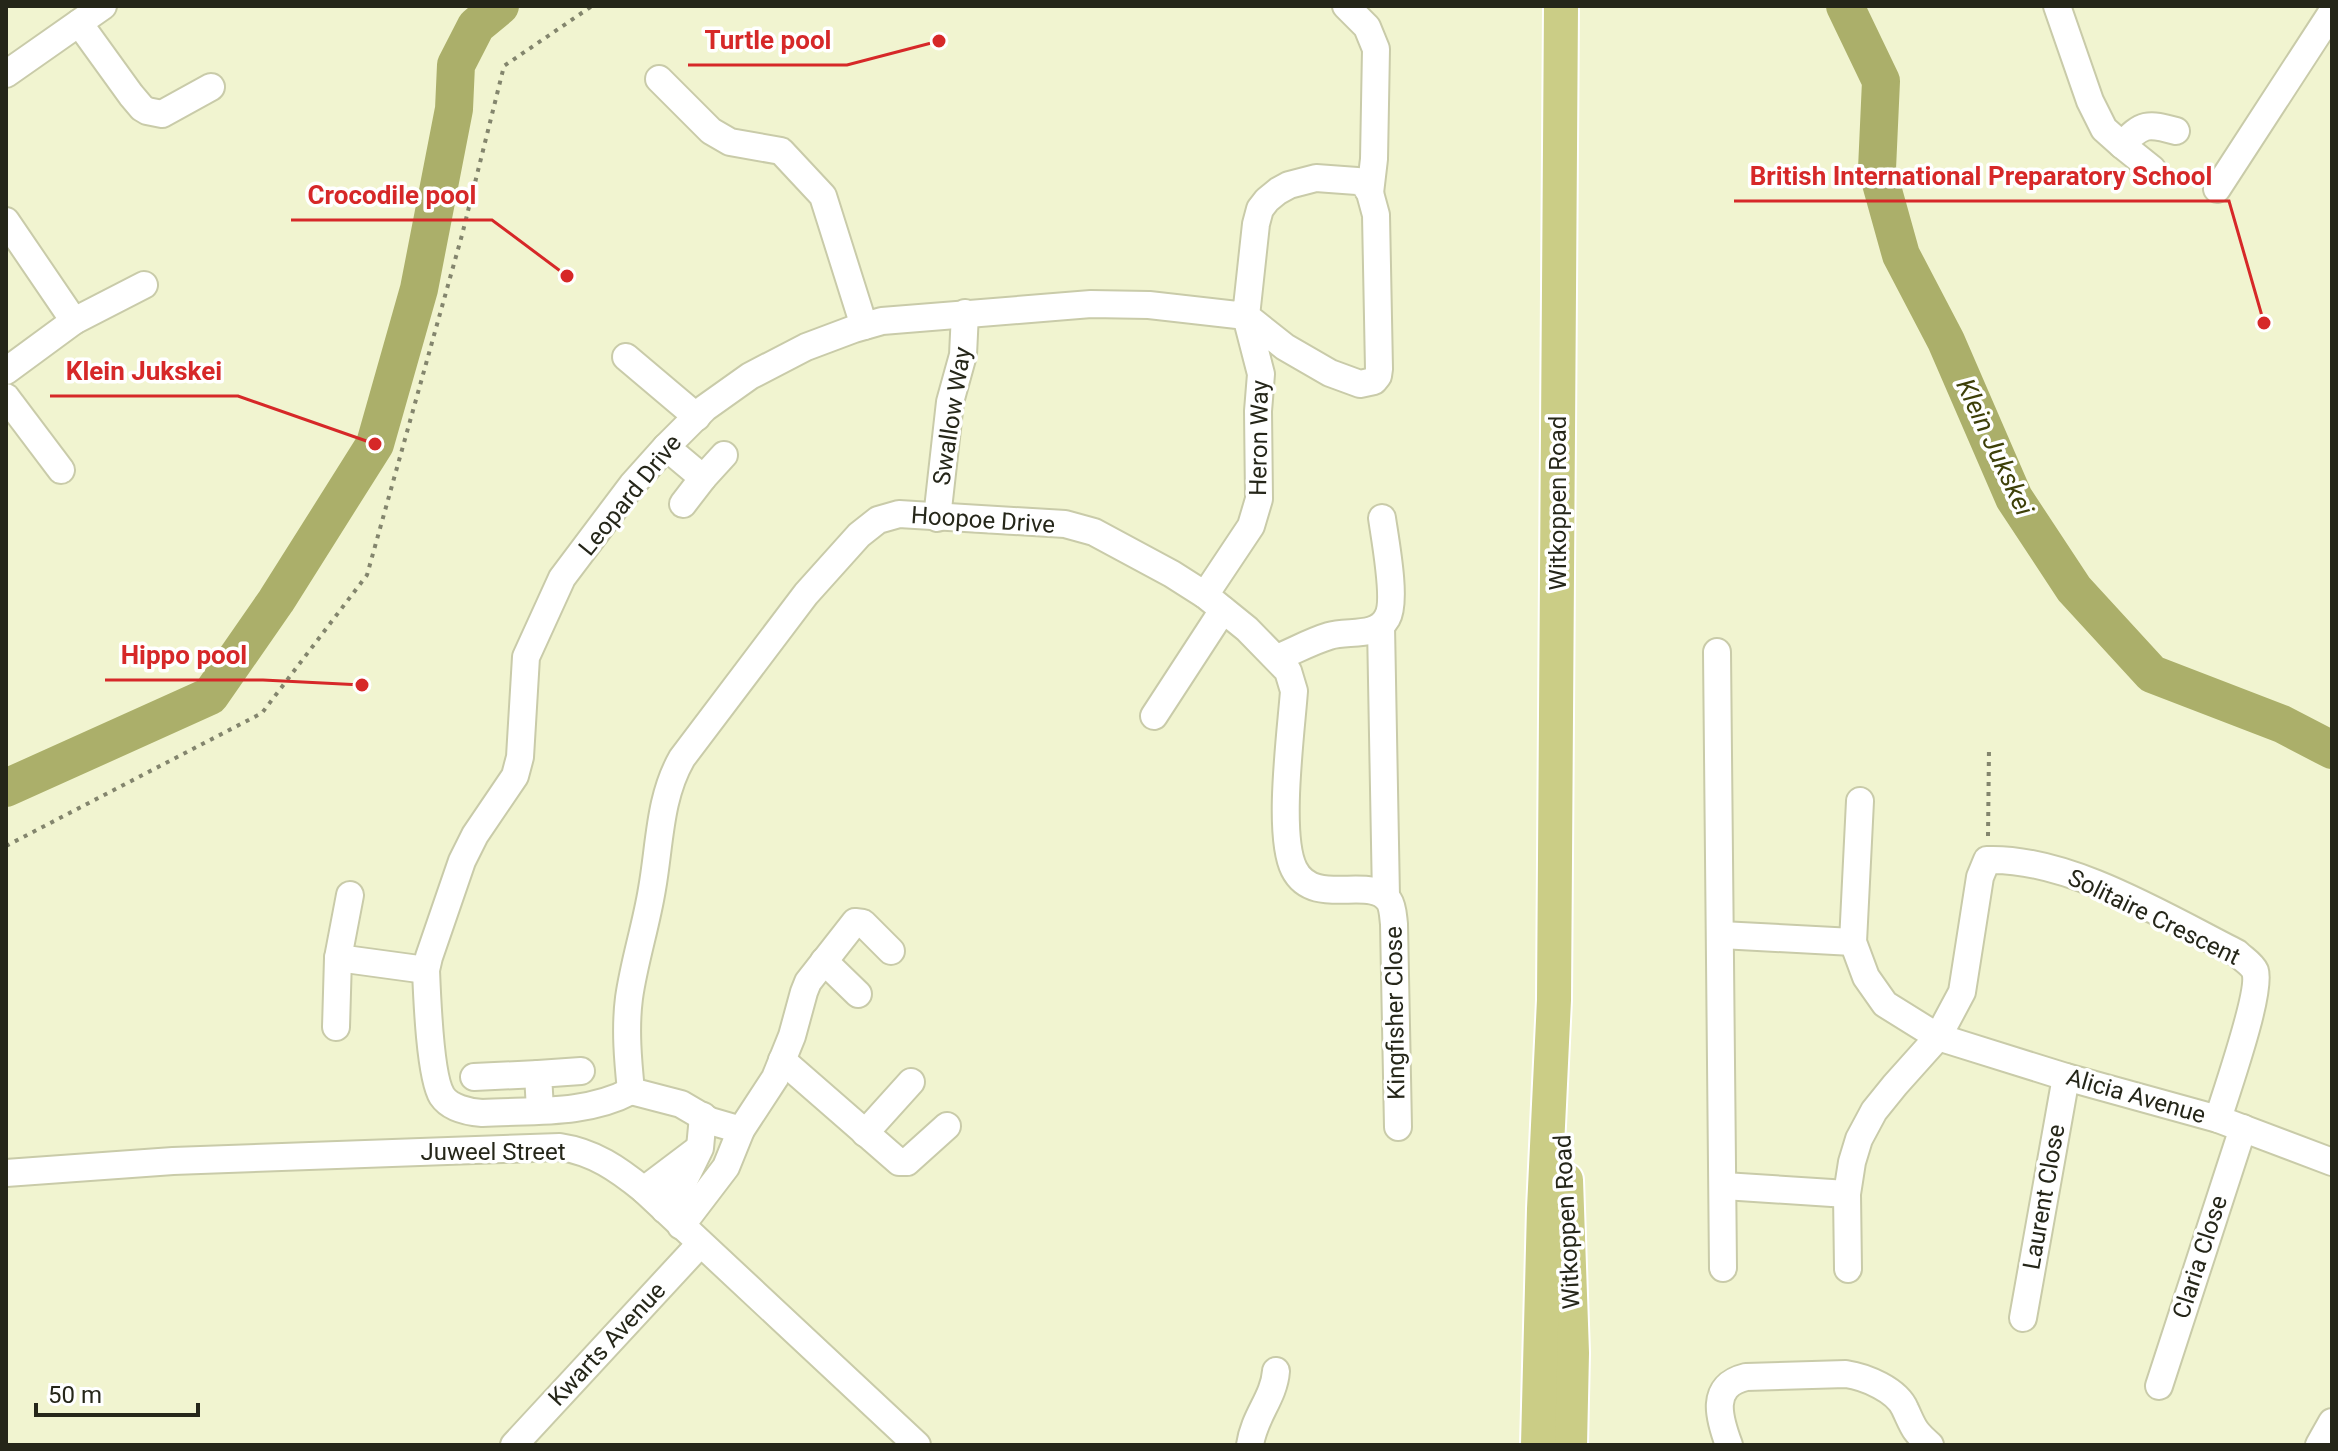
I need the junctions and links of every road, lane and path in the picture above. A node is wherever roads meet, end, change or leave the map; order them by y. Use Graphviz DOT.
graph roads {
  1 [pos="103,6"];
  2 [pos="592,6"];
  3 [pos="1346,6"];
  4 [pos="1561,6"];
  5 [pos="2057,6"];
  6 [pos="2332,12"];
  7 [pos="79,23"];
  8 [pos="10,63"];
  9 [pos="659,79"];
  10 [pos="211,87"];
  11 [pos="2176,131"];
  12 [pos="2122,145"];
  13 [pos="2152,169"];
  14 [pos="2217,189"];
  15 [pos="1373,204"];
  16 [pos="6,221"];
  17 [pos="144,285"];
  18 [pos="965,313"];
  19 [pos="1246,316"];
  20 [pos="74,321"];
  21 [pos="864,326"];
  22 [pos="626,357"];
  23 [pos="6,371"];
  24 [pos="6,397"];
  25 [pos="697,417"];
  26 [pos="666,447"];
  27 [pos="724,455"];
  28 [pos="61,470"];
  29 [pos="703,478"];
  30 [pos="683,504"];
  31 [pos="937,518"];
  32 [pos="1382,518"];
  33 [pos="1214,603"];
  34 [pos="1381,626"];
  35 [pos="1717,652"];
  36 [pos="1277,658"];
  37 [pos="1154,716"];
  38 [pos="1989,747"];
  39 [pos="1860,801"];
  40 [pos="6,846"];
  41 [pos="1987,860"];
  42 [pos="1300,878"];
  43 [pos="350,895"];
  44 [pos="1386,897"];
  45 [pos="1721,935"];
  46 [pos="1853,942"];
  47 [pos="891,951"];
  48 [pos="338,958"];
  49 [pos="824,961"];
  50 [pos="426,970"];
  51 [pos="858,994"];
  52 [pos="1554,1000"];
  53 [pos="336,1027"];
  54 [pos="1938,1037"];
  55 [pos="782,1060"];
  56 [pos="581,1071"];
  57 [pos="538,1074"];
  58 [pos="474,1077"];
  59 [pos="2066,1077"];
  60 [pos="911,1082"];
  61 [pos="631,1091"];
  62 [pos="540,1110"];
  63 [pos="703,1116"];
  64 [pos="2230,1123"];
  65 [pos="947,1126"];
  66 [pos="1398,1127"];
  67 [pos="741,1130"];
  68 [pos="865,1133"];
  69 [pos="700,1148"];
  70 [pos="2332,1162"];
  71 [pos="6,1173"];
  72 [pos="1724,1186"];
  73 [pos="644,1190"];
  74 [pos="1847,1194"];
  75 [pos="682,1226"];
  76 [pos="1723,1268"];
  77 [pos="1848,1269"];
  78 [pos="2023,1318"];
  79 [pos="1276,1371"];
  80 [pos="2159,1386"];
  81 [pos="2332,1422"];
  82 [pos="514,1445"];
  83 [pos="917,1445"];
  84 [pos="1250,1445"];
  85 [pos="1538,1445"];
  86 [pos="1570,1445"];
  87 [pos="1729,1445"];
  88 [pos="1930,1445"];
  89 [pos="2319,1445"];
  1 -- 7 [label="street"];
  2 -- 40 [label="path"];
  3 -- 15 [label="street"];
  4 -- 52 [label="main road, Witkoppen Road"];
  5 -- 12 [label="street"];
  6 -- 14 [label="street"];
  7 -- 8 [label="street"];
  7 -- 10 [label="street"];
  9 -- 21 [label="street"];
  11 -- 12 [label="street"];
  12 -- 13 [label="street"];
  15 -- 19 [label="street"];
  15 -- 19 [label="street"];
  16 -- 20 [label="street"];
  17 -- 20 [label="street"];
  18 -- 19 [label="street, Leopard Drive"];
  18 -- 21 [label="street, Leopard Drive"];
  18 -- 31 [label="street, Swallow Way"];
  19 -- 33 [label="street, Heron Way"];
  20 -- 23 [label="street"];
  21 -- 25 [label="street, Leopard Drive"];
  22 -- 25 [label="street"];
  24 -- 28 [label="street"];
  25 -- 26 [label="street, Leopard Drive"];
  26 -- 29 [label="street"];
  26 -- 50 [label="street, Leopard Drive"];
  27 -- 29 [label="street"];
  29 -- 30 [label="street"];
  31 -- 33 [label="street, Hoopoe Drive"];
  31 -- 61 [label="street, Hoopoe Drive"];
  32 -- 34 [label="street"];
  33 -- 36 [label="street, Hoopoe Drive"];
  33 -- 37 [label="street, Heron Way"];
  34 -- 36 [label="street"];
  34 -- 44 [label="street"];
  35 -- 45 [label="street"];
  36 -- 42 [label="street, Hoopoe Drive"];
  38 -- 41 [label="path"];
  39 -- 46 [label="street"];
  41 -- 54 [label="street"];
  41 -- 64 [label="street, Solitaire Crescent"];
  42 -- 44 [label="street, Kingfisher Close"];
  43 -- 48 [label="street"];
  44 -- 66 [label="street, Kingfisher Close"];
  45 -- 46 [label="street"];
  45 -- 72 [label="street"];
  46 -- 54 [label="street, Alicia Avenue"];
  47 -- 49 [label="street"];
  48 -- 50 [label="street"];
  48 -- 53 [label="street"];
  49 -- 51 [label="street"];
  49 -- 55 [label="street"];
  50 -- 62 [label="street, Leopard Drive"];
  52 -- 85 [label="main road, Witkoppen Road"];
  52 -- 86 [label="main road, Witkoppen Road"];
  54 -- 59 [label="street, Alicia Avenue"];
  54 -- 74 [label="street"];
  55 -- 67 [label="street"];
  55 -- 68 [label="street"];
  56 -- 57 [label="street"];
  57 -- 58 [label="street"];
  57 -- 62 [label="street"];
  59 -- 64 [label="street, Alicia Avenue"];
  59 -- 78 [label="street, Laurent Close"];
  60 -- 68 [label="street"];
  61 -- 62 [label="street"];
  61 -- 63 [label="street"];
  63 -- 67 [label="street"];
  63 -- 69 [label="street"];
  64 -- 70 [label="street, Alicia Avenue"];
  64 -- 80 [label="street, Claria Close"];
  65 -- 68 [label="street"];
  67 -- 75 [label="street"];
  69 -- 73 [label="street"];
  69 -- 75 [label="street"];
  71 -- 73 [label="street, Juweel Street"];
  72 -- 74 [label="street"];
  72 -- 76 [label="street"];
  73 -- 75 [label="street, Juweel Street"];
  74 -- 77 [label="street"];
  75 -- 82 [label="street, Kwarts Avenue"];
  75 -- 83 [label="street, Juweel Street"];
  79 -- 84 [label="street"];
  81 -- 89 [label="street"];
  87 -- 88 [label="street"];
}
